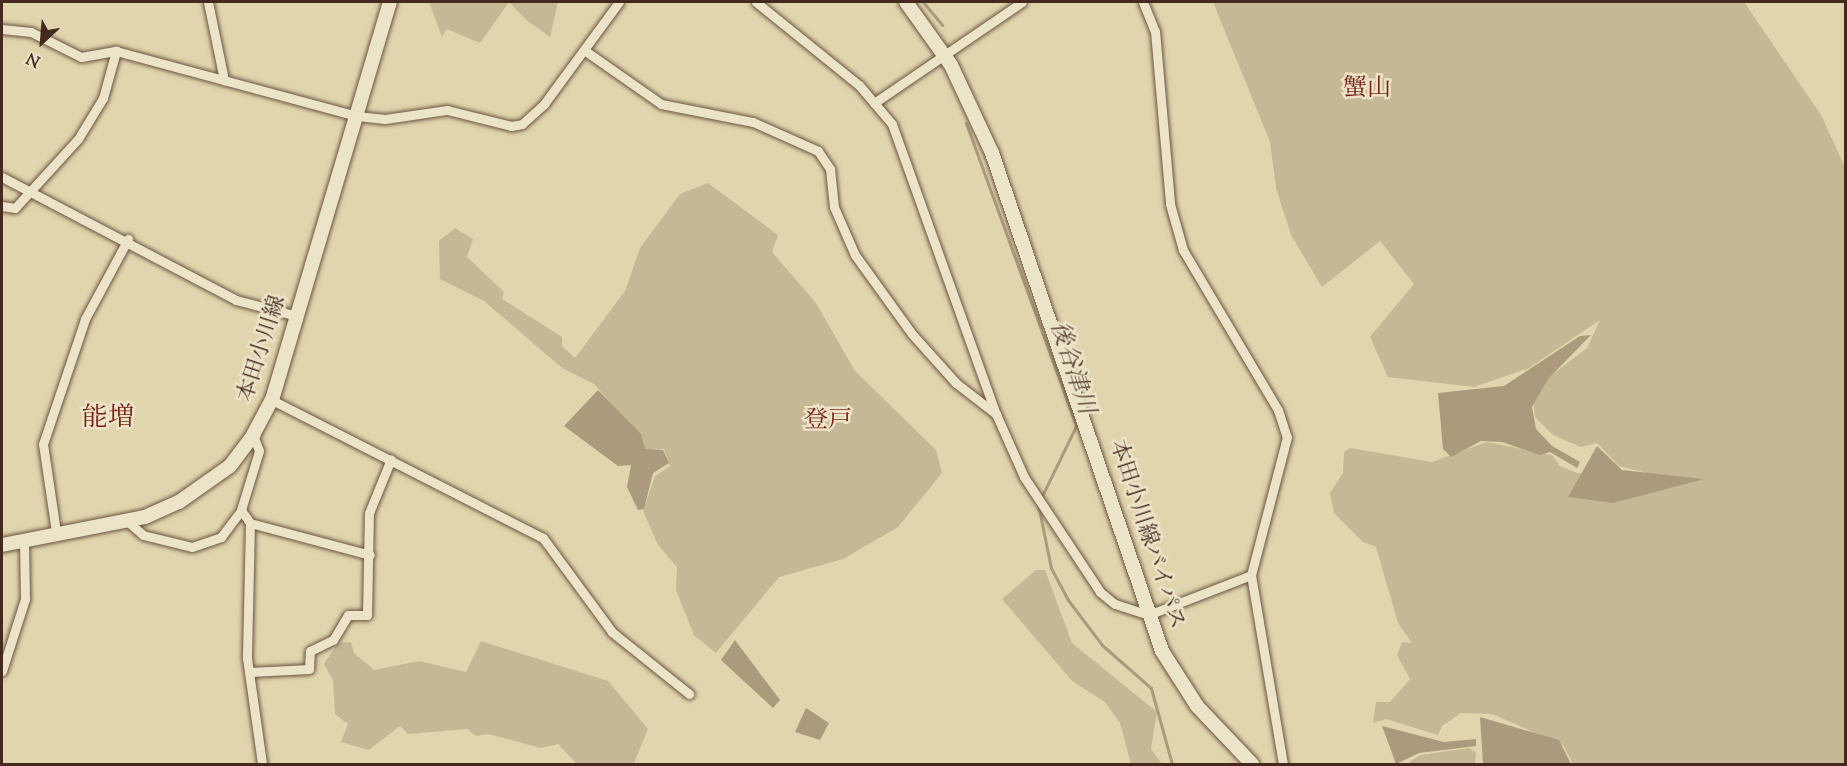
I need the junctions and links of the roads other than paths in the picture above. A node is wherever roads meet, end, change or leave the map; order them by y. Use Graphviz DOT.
graph roads {
  1 [pos="208,2"];
  2 [pos="390,2"];
  3 [pos="619,2"];
  4 [pos="756,2"];
  5 [pos="906,2"];
  6 [pos="1022,2"];
  7 [pos="1143,2"];
  8 [pos="2,29"];
  9 [pos="584,50"];
  10 [pos="116,51"];
  11 [pos="944,54"];
  12 [pos="224,80"];
  13 [pos="874,103"];
  14 [pos="357,116"];
  15 [pos="2,177"];
  16 [pos="31,189"];
  17 [pos="2,206"];
  18 [pos="128,239"];
  19 [pos="297,316"];
  20 [pos="272,400"];
  21 [pos="996,414"];
  22 [pos="253,435"];
  23 [pos="391,459"];
  24 [pos="241,510"];
  25 [pos="126,520"];
  26 [pos="250,523"];
  27 [pos="56,532"];
  28 [pos="24,540"];
  29 [pos="2,545"];
  30 [pos="370,555"];
  31 [pos="1251,575"];
  32 [pos="1148,615"];
  33 [pos="2,671"];
  34 [pos="250,672"];
  35 [pos="689,694"];
  36 [pos="262,765"];
  37 [pos="1252,765"];
  38 [pos="1283,765"];
  1 -- 12 [label="street"];
  2 -- 14 [label="street, 本田小川線"];
  3 -- 9 [label="street"];
  4 -- 13 [label="street"];
  5 -- 11 [label="street, 本田小川線バイパス"];
  6 -- 11 [label="street"];
  7 -- 31 [label="street"];
  8 -- 10 [label="street"];
  9 -- 14 [label="street"];
  9 -- 21 [label="street"];
  10 -- 12 [label="street"];
  10 -- 16 [label="street"];
  11 -- 13 [label="street"];
  11 -- 32 [label="street, 本田小川線バイパス"];
  12 -- 14 [label="street"];
  13 -- 21 [label="street"];
  14 -- 19 [label="street, 本田小川線"];
  15 -- 16 [label="street"];
  16 -- 17 [label="street"];
  16 -- 18 [label="street"];
  18 -- 19 [label="street"];
  18 -- 27 [label="street"];
  19 -- 20 [label="street, 本田小川線"];
  20 -- 22 [label="street, 本田小川線"];
  20 -- 23 [label="street"];
  21 -- 32 [label="street"];
  22 -- 24 [label="street"];
  22 -- 25 [label="street, 本田小川線"];
  23 -- 30 [label="street"];
  23 -- 35 [label="street"];
  24 -- 25 [label="street"];
  24 -- 26 [label="street"];
  25 -- 27 [label="street, 本田小川線"];
  26 -- 30 [label="street"];
  26 -- 34 [label="street"];
  27 -- 28 [label="street, 本田小川線"];
  28 -- 29 [label="street, 本田小川線"];
  28 -- 33 [label="street"];
  30 -- 34 [label="street"];
  31 -- 32 [label="street"];
  31 -- 38 [label="street"];
  32 -- 37 [label="street, 本田小川線バイパス"];
  34 -- 36 [label="street"];
}
